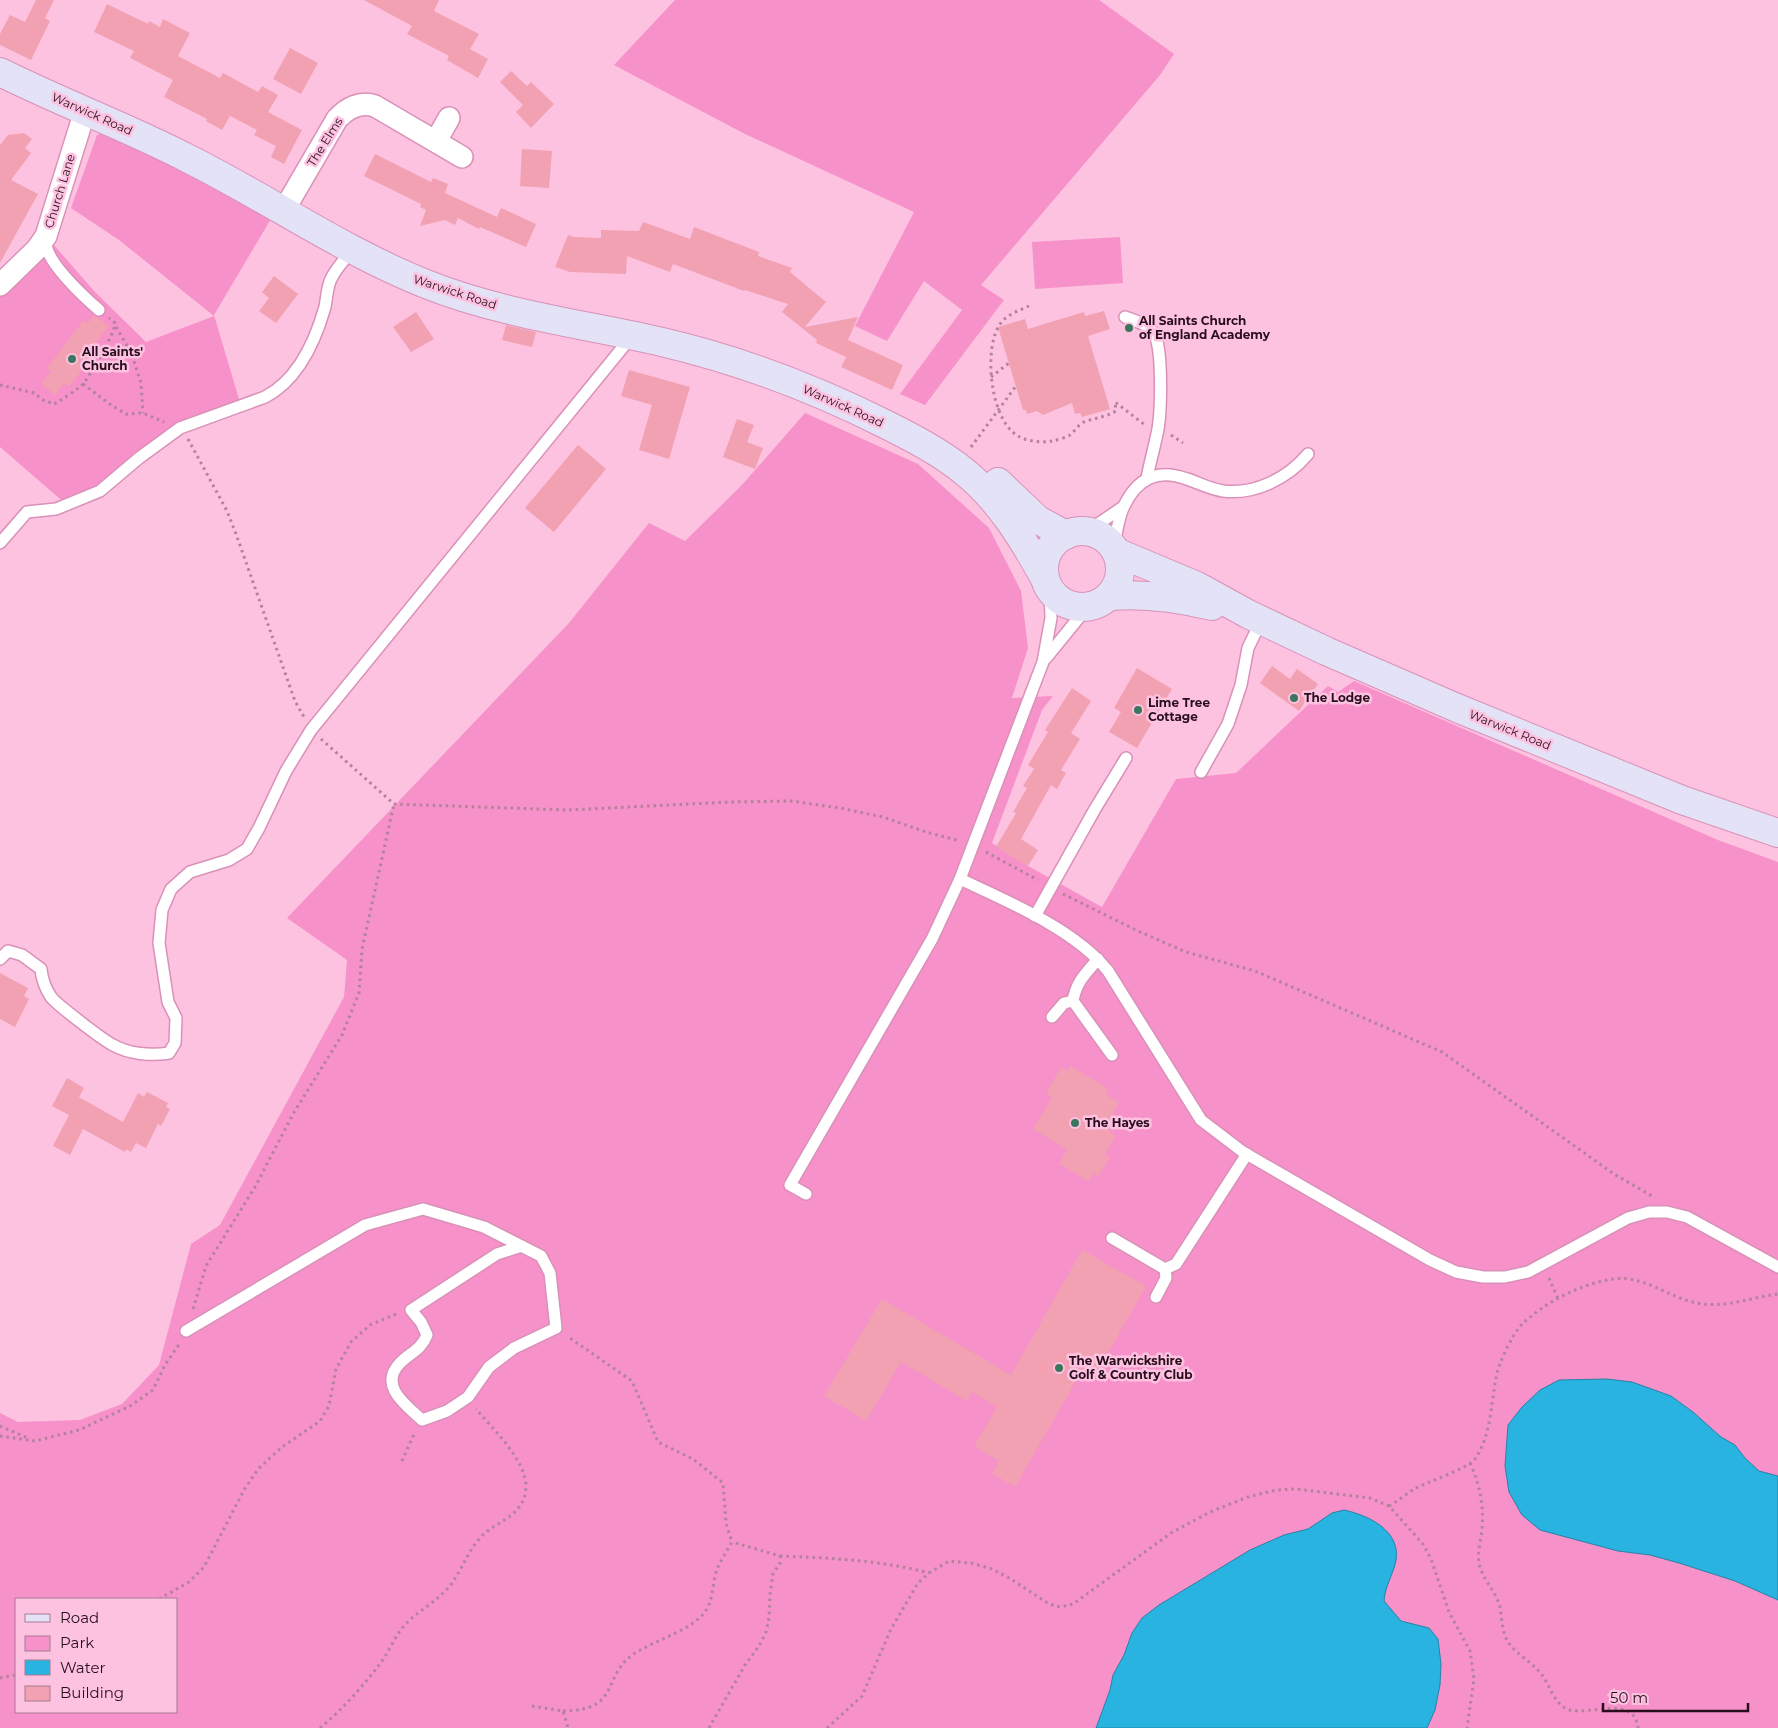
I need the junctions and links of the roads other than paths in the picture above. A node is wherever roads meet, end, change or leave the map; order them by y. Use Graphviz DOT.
graph roads {
  1 [pos="0,72"];
  2 [pos="86,111"];
  3 [pos="449,118"];
  4 [pos="436,141"];
  5 [pos="462,157"];
  6 [pos="284,210"];
  7 [pos="46,236"];
  8 [pos="353,249"];
  9 [pos="0,284"];
  10 [pos="99,310"];
  11 [pos="1125,317"];
  12 [pos="632,336"];
  13 [pos="934,450"];
  14 [pos="1308,454"];
  15 [pos="1147,478"];
  16 [pos="1123,507"];
  17 [pos="1073,533"];
  18 [pos="0,543"];
  19 [pos="1115,549"];
  20 [pos="1047,584"];
  21 [pos="1103,601"];
  22 [pos="1255,618"];
  23 [pos="1043,662"];
  24 [pos="1126,758"];
  25 [pos="1201,772"];
  26 [pos="1778,833"];
  27 [pos="960,879"];
  28 [pos="1035,916"];
  29 [pos="0,959"];
  30 [pos="1098,959"];
  31 [pos="1072,1001"];
  32 [pos="1052,1017"];
  33 [pos="1112,1055"];
  34 [pos="1247,1154"];
  35 [pos="806,1194"];
  36 [pos="1112,1238"];
  37 [pos="522,1246"];
  38 [pos="1778,1267"];
  39 [pos="1165,1269"];
  40 [pos="1156,1297"];
  41 [pos="186,1331"];
  1 -- 2 [label="street, Warwick Road"];
  2 -- 6 [label="street, Warwick Road"];
  2 -- 7 [label="street, Church Lane"];
  3 -- 4 [label="street"];
  4 -- 5 [label="street, The Elms"];
  4 -- 6 [label="street, The Elms"];
  6 -- 8 [label="street, Warwick Road"];
  7 -- 9 [label="street, Church Lane"];
  7 -- 10 [label="lane"];
  8 -- 12 [label="street, Warwick Road"];
  8 -- 18 [label="lane"];
  11 -- 15 [label="lane"];
  12 -- 13 [label="street, Warwick Road"];
  12 -- 29 [label="lane"];
  13 -- 17 [label="street, Warwick Road"];
  13 -- 20 [label="street, Warwick Road"];
  14 -- 15 [label="lane"];
  15 -- 16 [label="lane"];
  16 -- 17 [label="lane"];
  16 -- 19 [label="lane"];
  17 -- 19 [label="street"];
  17 -- 20 [label="street"];
  19 -- 21 [label="street"];
  19 -- 22 [label="street, Warwick Road"];
  20 -- 21 [label="street"];
  20 -- 23 [label="lane"];
  21 -- 22 [label="street, Warwick Road"];
  21 -- 23 [label="lane"];
  22 -- 25 [label="lane"];
  22 -- 26 [label="street, Warwick Road"];
  23 -- 27 [label="lane"];
  24 -- 28 [label="lane"];
  27 -- 28 [label="lane"];
  27 -- 35 [label="lane"];
  28 -- 30 [label="lane"];
  30 -- 31 [label="lane"];
  30 -- 34 [label="lane"];
  31 -- 32 [label="lane"];
  31 -- 33 [label="lane"];
  34 -- 38 [label="lane"];
  34 -- 39 [label="lane"];
  36 -- 39 [label="lane"];
  37 -- 37 [label="lane"];
  37 -- 41 [label="lane"];
  39 -- 40 [label="lane"];
}
